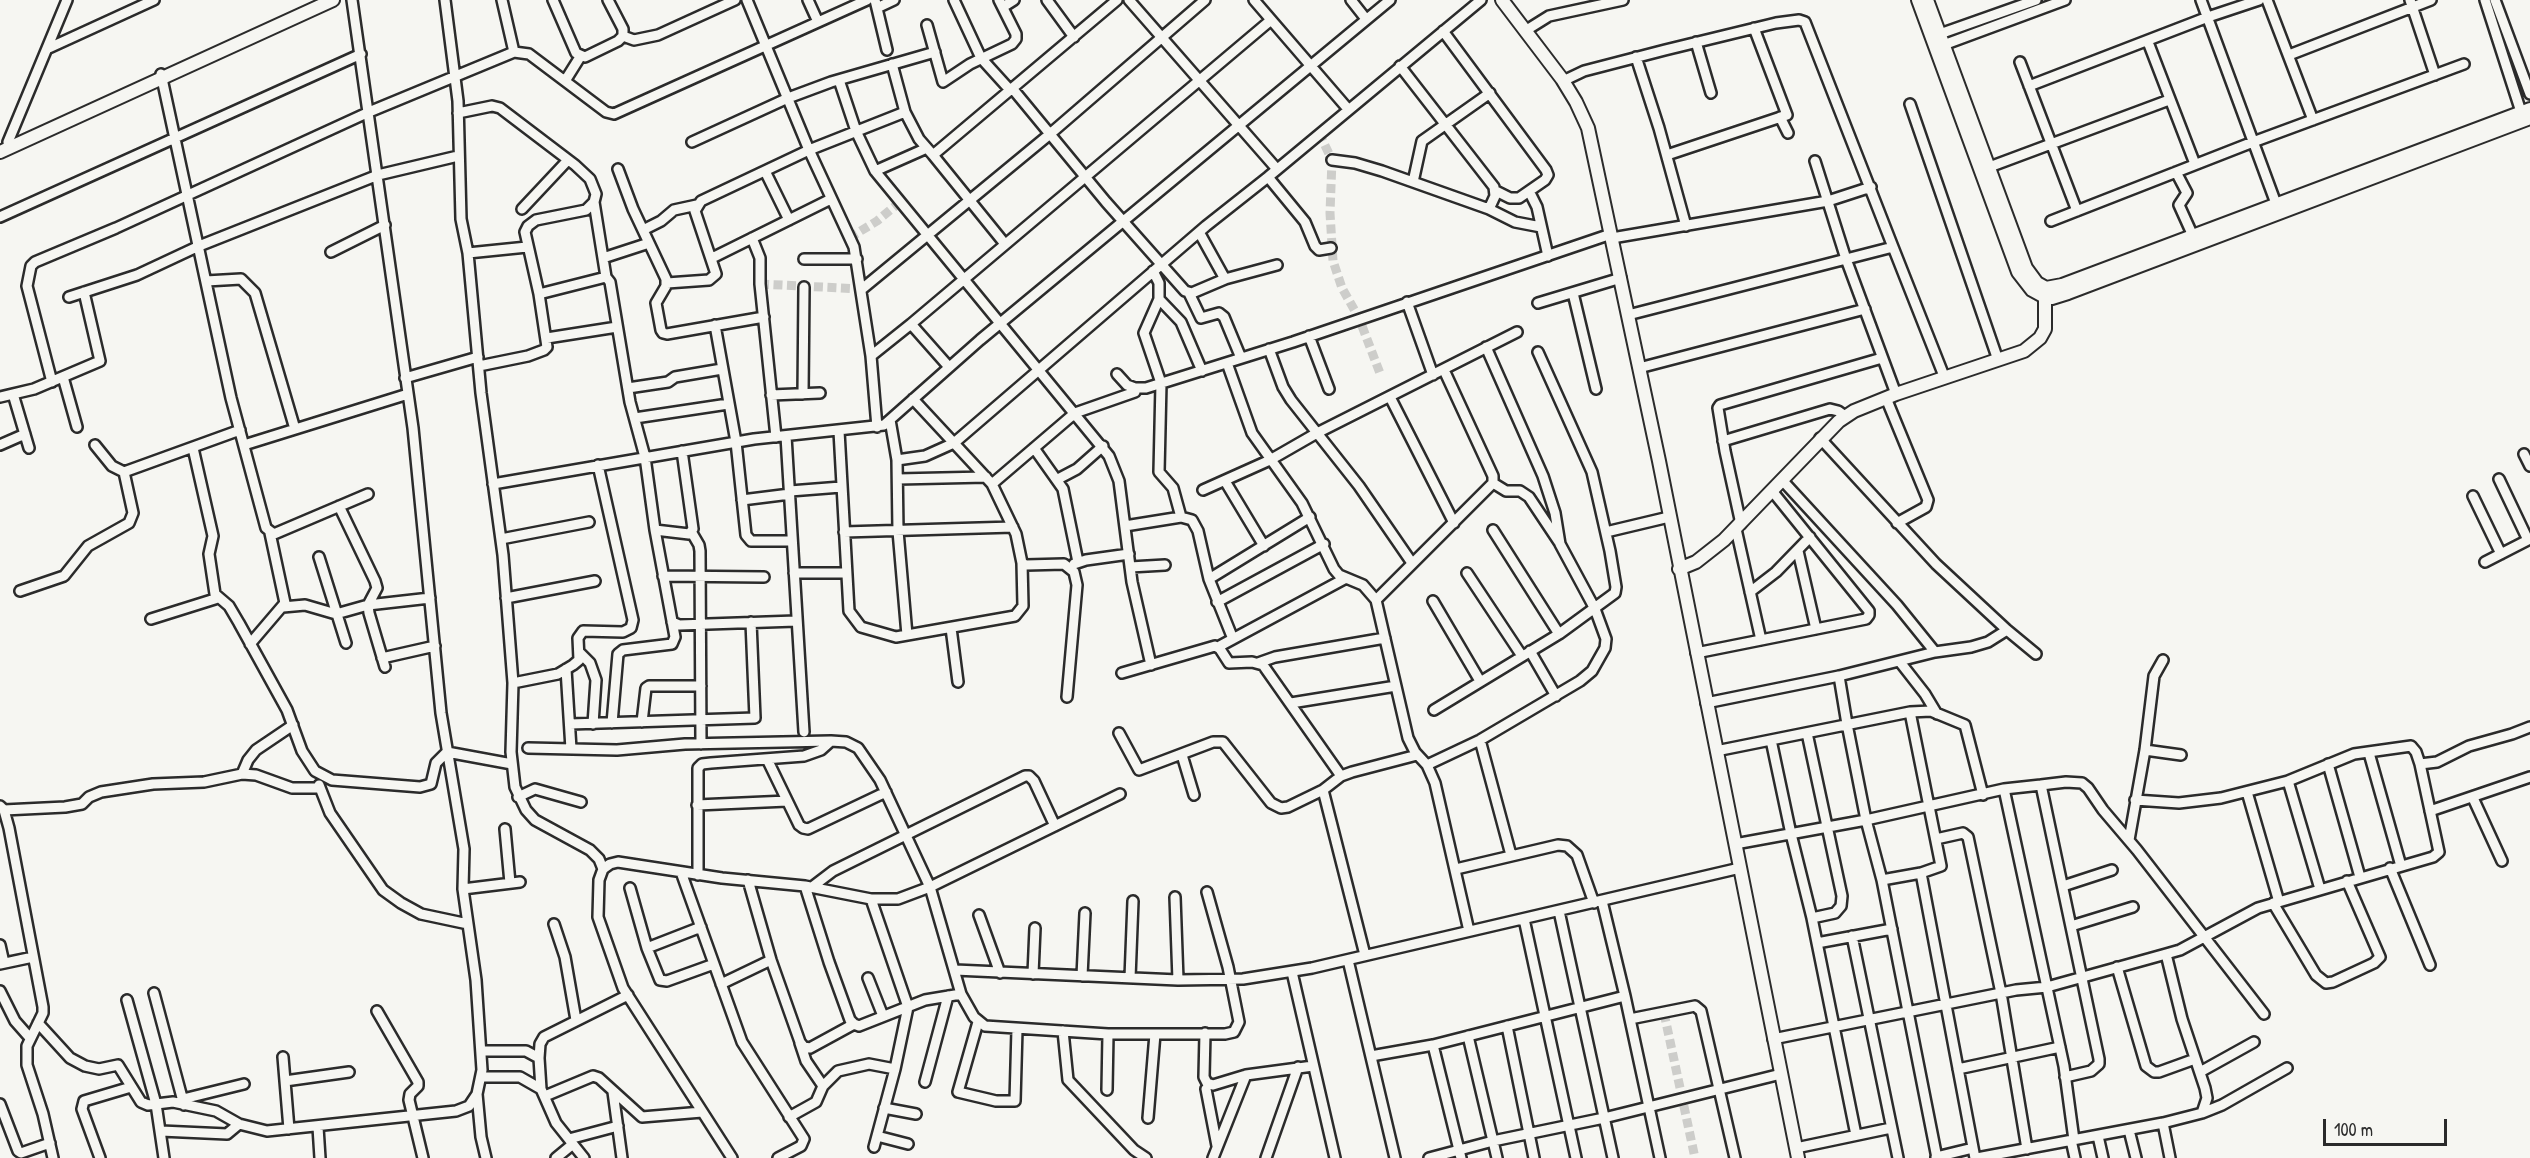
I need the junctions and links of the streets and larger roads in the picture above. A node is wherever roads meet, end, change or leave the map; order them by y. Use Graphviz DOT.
graph roads {
  1 [pos="67,0"];
  2 [pos="154,0"];
  3 [pos="318,0"];
  4 [pos="333,0"];
  5 [pos="352,0"];
  6 [pos="445,0"];
  7 [pos="553,0"];
  8 [pos="608,0"];
  9 [pos="735,0"];
  10 [pos="747,0"];
  11 [pos="808,0"];
  12 [pos="867,0"];
  13 [pos="894,0"];
  14 [pos="954,0"];
  15 [pos="1014,0"];
  16 [pos="1047,0"];
  17 [pos="1117,0"];
  18 [pos="1129,0"];
  19 [pos="1205,0"];
  20 [pos="1254,0"];
  21 [pos="1351,0"];
  22 [pos="1390,0"];
  23 [pos="1481,0"];
  24 [pos="1502,0"];
  25 [pos="1623,0"];
  26 [pos="1918,0"];
  27 [pos="1927,0"];
  28 [pos="2036,0"];
  29 [pos="2065,0"];
  30 [pos="2201,0"];
  31 [pos="2259,0"];
  32 [pos="2267,0"];
  33 [pos="2431,0"];
  34 [pos="2485,0"];
  35 [pos="2495,0"];
  36 [pos="504,1"];
  37 [pos="1610,1"];
  38 [pos="876,4"];
  39 [pos="1001,4"];
  40 [pos="2412,4"];
  41 [pos="1577,5"];
  42 [pos="2208,17"];
  43 [pos="1366,19"];
  44 [pos="1271,20"];
  45 [pos="818,22"];
  46 [pos="927,25"];
  47 [pos="1754,28"];
  48 [pos="1443,31"];
  49 [pos="1525,31"];
  50 [pos="623,36"];
  51 [pos="1074,37"];
  52 [pos="1161,37"];
  53 [pos="1938,41"];
  54 [pos="1696,42"];
  55 [pos="2148,42"];
  56 [pos="766,46"];
  57 [pos="49,48"];
  58 [pos="887,50"];
  59 [pos="514,52"];
  60 [pos="935,52"];
  61 [pos="361,54"];
  62 [pos="2289,55"];
  63 [pos="580,57"];
  64 [pos="1636,57"];
  65 [pos="981,58"];
  66 [pos="2020,62"];
  67 [pos="892,64"];
  68 [pos="2464,64"];
  69 [pos="1310,65"];
  70 [pos="1400,66"];
  71 [pos="162,75"];
  72 [pos="455,75"];
  73 [pos="2435,75"];
  74 [pos="839,80"];
  75 [pos="565,81"];
  76 [pos="1198,81"];
  77 [pos="1563,81"];
  78 [pos="2029,86"];
  79 [pos="1011,89"];
  80 [pos="1490,93"];
  81 [pos="1711,93"];
  82 [pos="2530,94"];
  83 [pos="788,98"];
  84 [pos="2169,100"];
  85 [pos="1910,104"];
  86 [pos="1348,109"];
  87 [pos="369,112"];
  88 [pos="905,112"];
  89 [pos="458,113"];
  90 [pos="2526,115"];
  91 [pos="1780,117"];
  92 [pos="2313,120"];
  93 [pos="1237,126"];
  94 [pos="1446,126"];
  95 [pos="856,131"];
  96 [pos="1788,133"];
  97 [pos="1050,134"];
  98 [pos="174,140"];
  99 [pos="692,142"];
  100 [pos="2253,142"];
  101 [pos="2051,143"];
  102 [pos="4,147"];
  103 [pos="809,150"];
  104 [pos="930,152"];
  105 [pos="1667,155"];
  106 [pos="459,156"];
  107 [pos="568,160"];
  108 [pos="1332,160"];
  109 [pos="1815,161"];
  110 [pos="2195,165"];
  111 [pos="1276,168"];
  112 [pos="1986,168"];
  113 [pos="618,169"];
  114 [pos="765,171"];
  115 [pos="875,171"];
  116 [pos="2176,172"];
  117 [pos="378,175"];
  118 [pos="1085,177"];
  119 [pos="1268,177"];
  120 [pos="1413,182"];
  121 [pos="1871,187"];
  122 [pos="1496,191"];
  123 [pos="1528,191"];
  124 [pos="187,195"];
  125 [pos="969,198"];
  126 [pos="831,199"];
  127 [pos="1828,201"];
  128 [pos="594,202"];
  129 [pos="697,205"];
  130 [pos="522,209"];
  131 [pos="1489,209"];
  132 [pos="2278,209"];
  133 [pos="2078,211"];
  134 [pos="0,217"];
  135 [pos="789,220"];
  136 [pos="1123,221"];
  137 [pos="2051,221"];
  138 [pos="385,225"];
  139 [pos="1686,226"];
  140 [pos="1541,227"];
  141 [pos="643,230"];
  142 [pos="1199,232"];
  143 [pos="925,234"];
  144 [pos="1612,236"];
  145 [pos="2193,236"];
  146 [pos="752,238"];
  147 [pos="649,243"];
  148 [pos="1005,244"];
  149 [pos="199,246"];
  150 [pos="527,247"];
  151 [pos="1893,247"];
  152 [pos="1331,249"];
  153 [pos="331,252"];
  154 [pos="468,253"];
  155 [pos="1548,256"];
  156 [pos="603,258"];
  157 [pos="712,258"];
  158 [pos="804,259"];
  159 [pos="857,259"];
  160 [pos="1846,259"];
  161 [pos="1161,264"];
  162 [pos="1277,266"];
  163 [pos="1153,271"];
  164 [pos="606,277"];
  165 [pos="1621,278"];
  166 [pos="963,279"];
  167 [pos="1225,279"];
  168 [pos="206,281"];
  169 [pos="667,283"];
  170 [pos="804,287"];
  171 [pos="861,289"];
  172 [pos="84,292"];
  173 [pos="2044,292"];
  174 [pos="1189,293"];
  175 [pos="1573,293"];
  176 [pos="539,294"];
  177 [pos="69,297"];
  178 [pos="1159,299"];
  179 [pos="1407,302"];
  180 [pos="1538,303"];
  181 [pos="1864,309"];
  182 [pos="1628,315"];
  183 [pos="764,317"];
  184 [pos="911,324"];
  185 [pos="1000,324"];
  186 [pos="715,325"];
  187 [pos="617,327"];
  188 [pos="1517,332"];
  189 [pos="1309,336"];
  190 [pos="547,338"];
  191 [pos="1486,347"];
  192 [pos="1269,349"];
  193 [pos="1538,352"];
  194 [pos="871,356"];
  195 [pos="1241,358"];
  196 [pos="1882,358"];
  197 [pos="1998,360"];
  198 [pos="479,362"];
  199 [pos="1227,363"];
  200 [pos="949,367"];
  201 [pos="1640,368"];
  202 [pos="722,369"];
  203 [pos="1039,370"];
  204 [pos="1444,370"];
  205 [pos="1202,371"];
  206 [pos="1117,374"];
  207 [pos="1433,375"];
  208 [pos="1944,376"];
  209 [pos="63,377"];
  210 [pos="405,378"];
  211 [pos="52,382"];
  212 [pos="1161,383"];
  213 [pos="628,388"];
  214 [pos="1329,388"];
  215 [pos="1596,389"];
  216 [pos="1135,392"];
  217 [pos="820,393"];
  218 [pos="13,394"];
  219 [pos="408,394"];
  220 [pos="802,394"];
  221 [pos="771,395"];
  222 [pos="1891,396"];
  223 [pos="0,397"];
  224 [pos="1390,397"];
  225 [pos="913,399"];
  226 [pos="728,404"];
  227 [pos="1075,413"];
  228 [pos="1845,416"];
  229 [pos="635,418"];
  230 [pos="890,420"];
  231 [pos="78,427"];
  232 [pos="877,427"];
  233 [pos="295,429"];
  234 [pos="240,430"];
  235 [pos="839,431"];
  236 [pos="25,434"];
  237 [pos="1317,434"];
  238 [pos="786,436"];
  239 [pos="776,437"];
  240 [pos="1820,438"];
  241 [pos="1723,441"];
  242 [pos="736,442"];
  243 [pos="954,443"];
  244 [pos="0,445"];
  245 [pos="95,445"];
  246 [pos="244,445"];
  247 [pos="1103,446"];
  248 [pos="29,448"];
  249 [pos="193,448"];
  250 [pos="1034,448"];
  251 [pos="682,451"];
  252 [pos="2524,454"];
  253 [pos="645,457"];
  254 [pos="897,460"];
  255 [pos="1270,460"];
  256 [pos="598,465"];
  257 [pos="2530,466"];
  258 [pos="124,472"];
  259 [pos="898,479"];
  260 [pos="1058,479"];
  261 [pos="2499,479"];
  262 [pos="989,481"];
  263 [pos="1783,481"];
  264 [pos="1225,482"];
  265 [pos="1493,483"];
  266 [pos="493,484"];
  267 [pos="842,487"];
  268 [pos="1203,490"];
  269 [pos="1773,492"];
  270 [pos="790,493"];
  271 [pos="368,494"];
  272 [pos="2473,496"];
  273 [pos="742,500"];
  274 [pos="339,506"];
  275 [pos="1181,517"];
  276 [pos="1310,517"];
  277 [pos="1669,517"];
  278 [pos="589,522"];
  279 [pos="1897,522"];
  280 [pos="1454,523"];
  281 [pos="1125,526"];
  282 [pos="1739,526"];
  283 [pos="1013,527"];
  284 [pos="655,530"];
  285 [pos="1493,530"];
  286 [pos="898,531"];
  287 [pos="844,532"];
  288 [pos="1606,532"];
  289 [pos="270,533"];
  290 [pos="692,533"];
  291 [pos="1810,537"];
  292 [pos="501,539"];
  293 [pos="2529,539"];
  294 [pos="792,541"];
  295 [pos="1324,544"];
  296 [pos="1560,544"];
  297 [pos="1264,546"];
  298 [pos="1798,551"];
  299 [pos="1129,554"];
  300 [pos="2501,554"];
  301 [pos="319,557"];
  302 [pos="2485,562"];
  303 [pos="1022,563"];
  304 [pos="1412,563"];
  305 [pos="1074,564"];
  306 [pos="1165,565"];
  307 [pos="1130,567"];
  308 [pos="1679,569"];
  309 [pos="794,573"];
  310 [pos="845,573"];
  311 [pos="1467,573"];
  312 [pos="663,576"];
  313 [pos="699,576"];
  314 [pos="764,577"];
  315 [pos="1346,578"];
  316 [pos="1209,579"];
  317 [pos="595,581"];
  318 [pos="20,591"];
  319 [pos="1750,592"];
  320 [pos="218,598"];
  321 [pos="430,598"];
  322 [pos="506,598"];
  323 [pos="1376,600"];
  324 [pos="1433,601"];
  325 [pos="1217,602"];
  326 [pos="368,605"];
  327 [pos="283,607"];
  328 [pos="1595,609"];
  329 [pos="336,614"];
  330 [pos="151,620"];
  331 [pos="796,621"];
  332 [pos="672,622"];
  333 [pos="751,622"];
  334 [pos="700,623"];
  335 [pos="951,628"];
  336 [pos="1816,629"];
  337 [pos="2007,630"];
  338 [pos="1559,634"];
  339 [pos="907,635"];
  340 [pos="1385,638"];
  341 [pos="1233,639"];
  342 [pos="1761,640"];
  343 [pos="346,643"];
  344 [pos="250,644"];
  345 [pos="435,646"];
  346 [pos="1218,647"];
  347 [pos="1935,652"];
  348 [pos="580,653"];
  349 [pos="1696,653"];
  350 [pos="1526,654"];
  351 [pos="2036,654"];
  352 [pos="1905,660"];
  353 [pos="2163,660"];
  354 [pos="1258,663"];
  355 [pos="1151,665"];
  356 [pos="566,669"];
  357 [pos="1122,673"];
  358 [pos="1839,676"];
  359 [pos="1480,681"];
  360 [pos="958,682"];
  361 [pos="513,683"];
  362 [pos="701,686"];
  363 [pos="1396,686"];
  364 [pos="1556,696"];
  365 [pos="1067,697"];
  366 [pos="1291,703"];
  367 [pos="1706,703"];
  368 [pos="1434,710"];
  369 [pos="1910,712"];
  370 [pos="1936,714"];
  371 [pos="701,721"];
  372 [pos="642,722"];
  373 [pos="612,723"];
  374 [pos="570,724"];
  375 [pos="593,724"];
  376 [pos="1847,724"];
  377 [pos="293,725"];
  378 [pos="2530,727"];
  379 [pos="804,732"];
  380 [pos="1119,733"];
  381 [pos="1807,733"];
  382 [pos="1480,740"];
  383 [pos="1771,740"];
  384 [pos="831,741"];
  385 [pos="701,744"];
  386 [pos="528,748"];
  387 [pos="572,749"];
  388 [pos="2145,750"];
  389 [pos="1716,751"];
  390 [pos="447,752"];
  391 [pos="2369,753"];
  392 [pos="1182,755"];
  393 [pos="1418,755"];
  394 [pos="2181,755"];
  395 [pos="768,759"];
  396 [pos="512,764"];
  397 [pos="2328,764"];
  398 [pos="2420,764"];
  399 [pos="1427,765"];
  400 [pos="315,771"];
  401 [pos="242,774"];
  402 [pos="1341,776"];
  403 [pos="2530,777"];
  404 [pos="2288,781"];
  405 [pos="2045,784"];
  406 [pos="320,788"];
  407 [pos="2004,789"];
  408 [pos="1323,790"];
  409 [pos="885,792"];
  410 [pos="2247,792"];
  411 [pos="1120,794"];
  412 [pos="1194,795"];
  413 [pos="1983,795"];
  414 [pos="518,796"];
  415 [pos="2473,798"];
  416 [pos="2135,800"];
  417 [pos="788,801"];
  418 [pos="581,802"];
  419 [pos="697,805"];
  420 [pos="1929,806"];
  421 [pos="2,808"];
  422 [pos="2430,811"];
  423 [pos="1866,820"];
  424 [pos="1055,826"];
  425 [pos="1828,826"];
  426 [pos="505,829"];
  427 [pos="1791,834"];
  428 [pos="906,835"];
  429 [pos="1936,839"];
  430 [pos="2129,840"];
  431 [pos="1735,844"];
  432 [pos="1511,855"];
  433 [pos="2502,861"];
  434 [pos="2401,866"];
  435 [pos="1740,868"];
  436 [pos="2390,868"];
  437 [pos="603,869"];
  438 [pos="1456,869"];
  439 [pos="2112,870"];
  440 [pos="681,872"];
  441 [pos="1921,873"];
  442 [pos="698,875"];
  443 [pos="2360,877"];
  444 [pos="748,880"];
  445 [pos="1882,880"];
  446 [pos="2347,881"];
  447 [pos="808,886"];
  448 [pos="2063,886"];
  449 [pos="930,887"];
  450 [pos="630,888"];
  451 [pos="463,889"];
  452 [pos="2320,889"];
  453 [pos="1207,892"];
  454 [pos="1175,897"];
  455 [pos="871,899"];
  456 [pos="1133,901"];
  457 [pos="1598,902"];
  458 [pos="2276,903"];
  459 [pos="2133,907"];
  460 [pos="1559,911"];
  461 [pos="1086,913"];
  462 [pos="979,915"];
  463 [pos="1812,918"];
  464 [pos="1524,919"];
  465 [pos="468,924"];
  466 [pos="554,924"];
  467 [pos="2071,926"];
  468 [pos="701,927"];
  469 [pos="1035,928"];
  470 [pos="1892,929"];
  471 [pos="1469,931"];
  472 [pos="1852,936"];
  473 [pos="2202,937"];
  474 [pos="1817,943"];
  475 [pos="0,945"];
  476 [pos="647,948"];
  477 [pos="2166,954"];
  478 [pos="1365,955"];
  479 [pos="33,957"];
  480 [pos="771,960"];
  481 [pos="1348,960"];
  482 [pos="2,964"];
  483 [pos="714,964"];
  484 [pos="2430,965"];
  485 [pos="2117,967"];
  486 [pos="955,970"];
  487 [pos="1292,972"];
  488 [pos="1000,973"];
  489 [pos="1032,974"];
  490 [pos="1082,976"];
  491 [pos="2080,977"];
  492 [pos="868,978"];
  493 [pos="1130,978"];
  494 [pos="1229,979"];
  495 [pos="1178,980"];
  496 [pos="721,984"];
  497 [pos="2047,987"];
  498 [pos="0,991"];
  499 [pos="154,993"];
  500 [pos="2001,993"];
  501 [pos="961,994"];
  502 [pos="628,995"];
  503 [pos="948,996"];
  504 [pos="1625,996"];
  505 [pos="127,1000"];
  506 [pos="1946,1004"];
  507 [pos="908,1007"];
  508 [pos="1580,1007"];
  509 [pos="376,1011"];
  510 [pos="1908,1011"];
  511 [pos="2264,1014"];
  512 [pos="883,1016"];
  513 [pos="1547,1016"];
  514 [pos="1630,1019"];
  515 [pos="1871,1019"];
  516 [pos="576,1020"];
  517 [pos="978,1022"];
  518 [pos="38,1023"];
  519 [pos="854,1024"];
  520 [pos="1507,1026"];
  521 [pos="1833,1026"];
  522 [pos="1017,1029"];
  523 [pos="1063,1031"];
  524 [pos="1205,1033"];
  525 [pos="1108,1034"];
  526 [pos="1155,1034"];
  527 [pos="1468,1036"];
  528 [pos="30,1038"];
  529 [pos="1773,1039"];
  530 [pos="800,1042"];
  531 [pos="2254,1042"];
  532 [pos="1433,1045"];
  533 [pos="2060,1047"];
  534 [pos="481,1051"];
  535 [pos="1371,1056"];
  536 [pos="283,1057"];
  537 [pos="2012,1057"];
  538 [pos="539,1058"];
  539 [pos="2195,1059"];
  540 [pos="1313,1066"];
  541 [pos="1298,1067"];
  542 [pos="2287,1068"];
  543 [pos="895,1069"];
  544 [pos="1958,1069"];
  545 [pos="349,1071"];
  546 [pos="2199,1072"];
  547 [pos="1780,1074"];
  548 [pos="1246,1075"];
  549 [pos="481,1077"];
  550 [pos="2065,1077"];
  551 [pos="285,1081"];
  552 [pos="925,1082"];
  553 [pos="244,1084"];
  554 [pos="823,1086"];
  555 [pos="131,1087"];
  556 [pos="1206,1089"];
  557 [pos="1719,1089"];
  558 [pos="1107,1090"];
  559 [pos="613,1091"];
  560 [pos="543,1092"];
  561 [pos="477,1094"];
  562 [pos="184,1102"];
  563 [pos="156,1104"];
  564 [pos="1649,1105"];
  565 [pos="884,1108"];
  566 [pos="1,1109"];
  567 [pos="702,1112"];
  568 [pos="2202,1113"];
  569 [pos="916,1114"];
  570 [pos="415,1116"];
  571 [pos="789,1117"];
  572 [pos="1148,1118"];
  573 [pos="1605,1118"];
  574 [pos="2163,1123"];
  575 [pos="239,1124"];
  576 [pos="618,1126"];
  577 [pos="1569,1126"];
  578 [pos="318,1127"];
  579 [pos="1891,1128"];
  580 [pos="289,1129"];
  581 [pos="2129,1130"];
  582 [pos="161,1131"];
  583 [pos="1529,1134"];
  584 [pos="1856,1135"];
  585 [pos="877,1136"];
  586 [pos="2098,1136"];
  587 [pos="2073,1140"];
  588 [pos="571,1142"];
  589 [pos="1493,1142"];
  590 [pos="50,1143"];
  591 [pos="908,1144"];
  592 [pos="874,1147"];
  593 [pos="2031,1148"];
  594 [pos="1215,1153"];
  595 [pos="1797,1153"];
  596 [pos="1460,1154"];
  597 [pos="1975,1155"];
  598 [pos="2003,1156"];
  599 [pos="1936,1157"];
  600 [pos="53,1158"];
  601 [pos="100,1158"];
  602 [pos="164,1158"];
  603 [pos="320,1158"];
  604 [pos="423,1158"];
  605 [pos="486,1158"];
  606 [pos="556,1158"];
  607 [pos="584,1158"];
  608 [pos="622,1158"];
  609 [pos="732,1158"];
  610 [pos="778,1158"];
  611 [pos="1146,1158"];
  612 [pos="1266,1158"];
  613 [pos="1335,1158"];
  614 [pos="1395,1158"];
  615 [pos="1429,1158"];
  616 [pos="1497,1158"];
  617 [pos="1534,1158"];
  618 [pos="1576,1158"];
  619 [pos="1613,1158"];
  620 [pos="1660,1158"];
  621 [pos="1735,1158"];
  622 [pos="1898,1158"];
  623 [pos="2037,1158"];
  624 [pos="2075,1158"];
  625 [pos="2103,1158"];
  626 [pos="2136,1158"];
  627 [pos="2170,1158"];
  1 -- 57 [label="street"];
  2 -- 57 [label="street"];
  3 -- 71 [label="street"];
  4 -- 71 [label="street"];
  5 -- 61 [label="street"];
  6 -- 72 [label="street"];
  7 -- 63 [label="street"];
  8 -- 50 [label="street"];
  9 -- 50 [label="street"];
  10 -- 56 [label="street"];
  11 -- 45 [label="street"];
  12 -- 45 [label="street"];
  13 -- 38 [label="street"];
  14 -- 65 [label="street"];
  15 -- 39 [label="street"];
  16 -- 51 [label="street"];
  17 -- 51 [label="street"];
  18 -- 52 [label="street"];
  19 -- 52 [label="street"];
  20 -- 44 [label="street"];
  21 -- 43 [label="street"];
  22 -- 43 [label="street"];
  23 -- 48 [label="street"];
  24 -- 49 [label="street"];
  25 -- 37 [label="street"];
  26 -- 53 [label="street"];
  27 -- 53 [label="street"];
  28 -- 53 [label="street"];
  29 -- 53 [label="street"];
  30 -- 42 [label="street"];
  31 -- 42 [label="street"];
  32 -- 62 [label="street"];
  33 -- 40 [label="street"];
  34 -- 90 [label="street"];
  35 -- 82 [label="street"];
  36 -- 59 [label="street"];
  37 -- 41 [label="street"];
  38 -- 58 [label="street"];
  39 -- 65 [label="street"];
  40 -- 62 [label="street"];
  40 -- 73 [label="street"];
  41 -- 49 [label="street"];
  42 -- 55 [label="street"];
  42 -- 100 [label="street"];
  43 -- 69 [label="street"];
  44 -- 69 [label="street"];
  44 -- 76 [label="street"];
  45 -- 56 [label="street"];
  46 -- 60 [label="street"];
  47 -- 54 [label="street"];
  47 -- 91 [label="street"];
  47 -- 121 [label="street"];
  48 -- 70 [label="street"];
  48 -- 80 [label="street"];
  49 -- 77 [label="street"];
  50 -- 63 [label="street"];
  51 -- 79 [label="street"];
  52 -- 76 [label="street"];
  52 -- 97 [label="street"];
  53 -- 112 [label="street"];
  54 -- 64 [label="street"];
  54 -- 81 [label="street"];
  55 -- 78 [label="street"];
  55 -- 84 [label="street"];
  56 -- 75 [label="street"];
  56 -- 83 [label="street"];
  57 -- 102 [label="street"];
  59 -- 72 [label="street"];
  59 -- 75 [label="street"];
  60 -- 65 [label="street"];
  60 -- 67 [label="street"];
  61 -- 87 [label="street"];
  61 -- 98 [label="street"];
  62 -- 92 [label="street"];
  63 -- 75 [label="street"];
  64 -- 77 [label="street"];
  64 -- 105 [label="street"];
  65 -- 79 [label="street"];
  66 -- 78 [label="street"];
  67 -- 74 [label="street"];
  67 -- 88 [label="street"];
  68 -- 73 [label="street"];
  69 -- 86 [label="street"];
  69 -- 93 [label="street"];
  70 -- 86 [label="street"];
  70 -- 94 [label="street"];
  71 -- 98 [label="street"];
  71 -- 102 [label="street"];
  72 -- 87 [label="street"];
  72 -- 89 [label="street"];
  73 -- 92 [label="street"];
  74 -- 83 [label="street"];
  74 -- 95 [label="street"];
  76 -- 93 [label="street"];
  76 -- 118 [label="street"];
  77 -- 144 [label="street"];
  78 -- 101 [label="street"];
  79 -- 97 [label="street"];
  79 -- 104 [label="street"];
  80 -- 94 [label="street"];
  80 -- 123 [label="street"];
  83 -- 99 [label="street"];
  83 -- 103 [label="street"];
  84 -- 101 [label="street"];
  84 -- 110 [label="street"];
  85 -- 197 [label="street"];
  86 -- 111 [label="street"];
  87 -- 117 [label="street"];
  87 -- 124 [label="street"];
  88 -- 95 [label="street"];
  88 -- 104 [label="street"];
  89 -- 106 [label="street"];
  89 -- 107 [label="street"];
  90 -- 132 [label="street"];
  91 -- 96 [label="street"];
  91 -- 105 [label="street"];
  92 -- 100 [label="street"];
  93 -- 111 [label="street"];
  93 -- 136 [label="street"];
  94 -- 120 [label="street"];
  94 -- 122 [label="street"];
  95 -- 103 [label="street"];
  95 -- 115 [label="street"];
  97 -- 118 [label="street"];
  97 -- 125 [label="street"];
  98 -- 124 [label="street"];
  98 -- 134 [label="street"];
  100 -- 110 [label="street"];
  100 -- 132 [label="street"];
  101 -- 112 [label="street"];
  101 -- 133 [label="street"];
  103 -- 114 [label="street"];
  103 -- 126 [label="street"];
  104 -- 115 [label="street"];
  104 -- 125 [label="street"];
  105 -- 139 [label="street"];
  106 -- 117 [label="street"];
  106 -- 154 [label="street"];
  107 -- 128 [label="street"];
  107 -- 130 [label="street"];
  108 -- 120 [label="street"];
  109 -- 127 [label="street"];
  110 -- 116 [label="street"];
  111 -- 119 [label="street"];
  112 -- 173 [label="street"];
  113 -- 141 [label="street"];
  114 -- 129 [label="street"];
  114 -- 135 [label="street"];
  115 -- 143 [label="street"];
  116 -- 133 [label="street"];
  116 -- 145 [label="street"];
  117 -- 138 [label="street"];
  117 -- 149 [label="street"];
  118 -- 136 [label="street"];
  118 -- 148 [label="street"];
  119 -- 142 [label="street"];
  119 -- 152 [label="street"];
  120 -- 131 [label="street"];
  121 -- 127 [label="street"];
  121 -- 151 [label="street"];
  122 -- 123 [label="street"];
  122 -- 131 [label="street"];
  123 -- 140 [label="street"];
  124 -- 149 [label="street"];
  124 -- 211 [label="street"];
  125 -- 143 [label="street"];
  125 -- 148 [label="street"];
  126 -- 135 [label="street"];
  126 -- 159 [label="street"];
  127 -- 139 [label="street"];
  127 -- 160 [label="street"];
  128 -- 150 [label="street"];
  128 -- 156 [label="street"];
  129 -- 141 [label="street"];
  129 -- 157 [label="street"];
  131 -- 140 [label="street"];
  132 -- 145 [label="street"];
  132 -- 173 [label="street"];
  133 -- 137 [label="street"];
  135 -- 146 [label="street"];
  136 -- 161 [label="street"];
  136 -- 185 [label="street"];
  138 -- 153 [label="street"];
  138 -- 210 [label="street"];
  139 -- 144 [label="street"];
  140 -- 155 [label="street"];
  141 -- 147 [label="street"];
  142 -- 161 [label="street"];
  142 -- 167 [label="street"];
  143 -- 166 [label="street"];
  143 -- 171 [label="street"];
  144 -- 155 [label="street"];
  144 -- 165 [label="street"];
  145 -- 173 [label="street"];
  146 -- 157 [label="street"];
  146 -- 183 [label="street"];
  147 -- 156 [label="street"];
  147 -- 169 [label="street"];
  148 -- 166 [label="street"];
  149 -- 168 [label="street"];
  149 -- 172 [label="street"];
  150 -- 154 [label="street"];
  150 -- 176 [label="street"];
  151 -- 160 [label="street"];
  151 -- 208 [label="street"];
  154 -- 198 [label="street"];
  155 -- 179 [label="street"];
  156 -- 164 [label="street"];
  157 -- 169 [label="street"];
  158 -- 159 [label="street"];
  159 -- 171 [label="street"];
  160 -- 181 [label="street"];
  160 -- 182 [label="street"];
  161 -- 163 [label="street"];
  161 -- 174 [label="street"];
  162 -- 167 [label="street"];
  163 -- 178 [label="street"];
  163 -- 203 [label="street"];
  164 -- 176 [label="street"];
  164 -- 187 [label="street"];
  165 -- 175 [label="street"];
  165 -- 182 [label="street"];
  166 -- 184 [label="street"];
  166 -- 185 [label="street"];
  167 -- 174 [label="street"];
  168 -- 233 [label="street"];
  168 -- 234 [label="street"];
  169 -- 186 [label="street"];
  170 -- 220 [label="street"];
  171 -- 194 [label="street"];
  172 -- 177 [label="street"];
  172 -- 209 [label="street"];
  173 -- 197 [label="street"];
  174 -- 195 [label="street"];
  175 -- 180 [label="street"];
  175 -- 215 [label="street"];
  176 -- 190 [label="street"];
  178 -- 205 [label="street"];
  178 -- 212 [label="street"];
  179 -- 189 [label="street"];
  179 -- 207 [label="street"];
  181 -- 196 [label="street"];
  181 -- 201 [label="street"];
  182 -- 201 [label="street"];
  183 -- 186 [label="street"];
  183 -- 221 [label="street"];
  184 -- 194 [label="street"];
  184 -- 200 [label="street"];
  185 -- 200 [label="street"];
  185 -- 203 [label="street"];
  186 -- 202 [label="street"];
  187 -- 190 [label="street"];
  187 -- 213 [label="street"];
  188 -- 191 [label="street"];
  189 -- 192 [label="street"];
  189 -- 214 [label="street"];
  190 -- 198 [label="street"];
  191 -- 204 [label="street"];
  191 -- 296 [label="street"];
  192 -- 195 [label="street"];
  192 -- 237 [label="street"];
  193 -- 288 [label="street"];
  194 -- 232 [label="street"];
  195 -- 199 [label="street"];
  196 -- 222 [label="street"];
  196 -- 241 [label="street"];
  197 -- 208 [label="street"];
  198 -- 210 [label="street"];
  198 -- 266 [label="street"];
  199 -- 205 [label="street"];
  199 -- 255 [label="street"];
  200 -- 225 [label="street"];
  201 -- 277 [label="street"];
  202 -- 213 [label="street"];
  202 -- 226 [label="street"];
  203 -- 227 [label="street"];
  203 -- 243 [label="street"];
  204 -- 207 [label="street"];
  204 -- 265 [label="street"];
  205 -- 212 [label="street"];
  206 -- 212 [label="street"];
  207 -- 224 [label="street"];
  208 -- 222 [label="street"];
  209 -- 211 [label="street"];
  209 -- 231 [label="street"];
  210 -- 219 [label="street"];
  211 -- 218 [label="street"];
  212 -- 275 [label="street"];
  213 -- 229 [label="street"];
  216 -- 227 [label="street"];
  217 -- 220 [label="street"];
  218 -- 223 [label="street"];
  218 -- 236 [label="street"];
  219 -- 233 [label="street"];
  219 -- 321 [label="street"];
  220 -- 221 [label="street"];
  221 -- 239 [label="street"];
  222 -- 228 [label="street"];
  222 -- 279 [label="street"];
  224 -- 237 [label="street"];
  224 -- 280 [label="street"];
  225 -- 230 [label="street"];
  225 -- 243 [label="street"];
  226 -- 229 [label="street"];
  226 -- 242 [label="street"];
  227 -- 247 [label="street"];
  227 -- 250 [label="street"];
  228 -- 240 [label="street"];
  228 -- 241 [label="street"];
  229 -- 253 [label="street"];
  230 -- 232 [label="street"];
  230 -- 254 [label="street"];
  232 -- 235 [label="street"];
  233 -- 246 [label="street"];
  234 -- 246 [label="street"];
  234 -- 249 [label="street"];
  235 -- 238 [label="street"];
  235 -- 267 [label="street"];
  236 -- 244 [label="street"];
  236 -- 248 [label="street"];
  237 -- 255 [label="street"];
  237 -- 304 [label="street"];
  238 -- 239 [label="street"];
  238 -- 270 [label="street"];
  239 -- 242 [label="street"];
  240 -- 263 [label="street"];
  240 -- 279 [label="street"];
  241 -- 282 [label="street"];
  242 -- 251 [label="street"];
  242 -- 273 [label="street"];
  243 -- 254 [label="street"];
  243 -- 262 [label="street"];
  245 -- 258 [label="street"];
  246 -- 289 [label="street"];
  247 -- 260 [label="street"];
  247 -- 281 [label="street"];
  249 -- 258 [label="street"];
  249 -- 320 [label="street"];
  250 -- 260 [label="street"];
  250 -- 262 [label="street"];
  251 -- 253 [label="street"];
  251 -- 290 [label="street"];
  252 -- 257 [label="street"];
  253 -- 256 [label="street"];
  253 -- 284 [label="street"];
  254 -- 259 [label="street"];
  255 -- 264 [label="street"];
  255 -- 276 [label="street"];
  256 -- 266 [label="street"];
  256 -- 348 [label="street"];
  258 -- 318 [label="street"];
  259 -- 262 [label="street"];
  259 -- 286 [label="street"];
  260 -- 305 [label="street"];
  261 -- 293 [label="street"];
  262 -- 283 [label="street"];
  263 -- 269 [label="street"];
  263 -- 347 [label="street"];
  264 -- 268 [label="street"];
  264 -- 297 [label="street"];
  265 -- 280 [label="street"];
  265 -- 296 [label="street"];
  266 -- 292 [label="street"];
  267 -- 270 [label="street"];
  267 -- 287 [label="street"];
  269 -- 282 [label="street"];
  269 -- 291 [label="street"];
  270 -- 273 [label="street"];
  270 -- 294 [label="street"];
  271 -- 274 [label="street"];
  272 -- 300 [label="street"];
  273 -- 294 [label="street"];
  274 -- 289 [label="street"];
  274 -- 326 [label="street"];
  275 -- 281 [label="street"];
  275 -- 316 [label="street"];
  276 -- 295 [label="street"];
  276 -- 297 [label="street"];
  277 -- 288 [label="street"];
  277 -- 308 [label="street"];
  278 -- 292 [label="street"];
  279 -- 337 [label="street"];
  280 -- 304 [label="street"];
  281 -- 299 [label="street"];
  282 -- 308 [label="street"];
  282 -- 319 [label="street"];
  283 -- 286 [label="street"];
  283 -- 303 [label="street"];
  284 -- 290 [label="street"];
  284 -- 312 [label="street"];
  285 -- 338 [label="street"];
  286 -- 287 [label="street"];
  286 -- 339 [label="street"];
  287 -- 310 [label="street"];
  288 -- 328 [label="street"];
  289 -- 327 [label="street"];
  290 -- 313 [label="street"];
  291 -- 298 [label="street"];
  291 -- 336 [label="street"];
  292 -- 322 [label="street"];
  293 -- 300 [label="street"];
  294 -- 309 [label="street"];
  295 -- 315 [label="street"];
  295 -- 325 [label="street"];
  296 -- 328 [label="street"];
  297 -- 316 [label="street"];
  298 -- 319 [label="street"];
  298 -- 336 [label="street"];
  299 -- 305 [label="street"];
  299 -- 307 [label="street"];
  300 -- 302 [label="street"];
  301 -- 329 [label="street"];
  303 -- 305 [label="street"];
  303 -- 335 [label="street"];
  304 -- 323 [label="street"];
  305 -- 365 [label="street"];
  306 -- 307 [label="street"];
  307 -- 355 [label="street"];
  308 -- 349 [label="street"];
  309 -- 310 [label="street"];
  309 -- 331 [label="street"];
  310 -- 339 [label="street"];
  311 -- 350 [label="street"];
  312 -- 313 [label="street"];
  312 -- 332 [label="street"];
  313 -- 314 [label="street"];
  313 -- 334 [label="street"];
  315 -- 323 [label="street"];
  315 -- 341 [label="street"];
  316 -- 325 [label="street"];
  317 -- 322 [label="street"];
  319 -- 342 [label="street"];
  320 -- 330 [label="street"];
  320 -- 344 [label="street"];
  321 -- 326 [label="street"];
  321 -- 345 [label="street"];
  322 -- 361 [label="street"];
  323 -- 340 [label="street"];
  324 -- 359 [label="street"];
  325 -- 341 [label="street"];
  326 -- 329 [label="street"];
  326 -- 345 [label="street"];
  327 -- 329 [label="street"];
  327 -- 344 [label="street"];
  328 -- 338 [label="street"];
  328 -- 364 [label="street"];
  329 -- 343 [label="street"];
  331 -- 333 [label="street"];
  331 -- 379 [label="street"];
  332 -- 334 [label="street"];
  332 -- 373 [label="street"];
  333 -- 334 [label="street"];
  333 -- 371 [label="street"];
  334 -- 362 [label="street"];
  335 -- 339 [label="street"];
  335 -- 360 [label="street"];
  336 -- 342 [label="street"];
  337 -- 347 [label="street"];
  337 -- 351 [label="street"];
  338 -- 350 [label="street"];
  340 -- 354 [label="street"];
  340 -- 363 [label="street"];
  341 -- 346 [label="street"];
  342 -- 349 [label="street"];
  344 -- 377 [label="street"];
  345 -- 390 [label="street"];
  346 -- 354 [label="street"];
  346 -- 355 [label="street"];
  347 -- 352 [label="street"];
  348 -- 356 [label="street"];
  348 -- 375 [label="street"];
  349 -- 367 [label="street"];
  350 -- 359 [label="street"];
  350 -- 364 [label="street"];
  352 -- 358 [label="street"];
  352 -- 370 [label="street"];
  353 -- 388 [label="street"];
  354 -- 366 [label="street"];
  355 -- 357 [label="street"];
  356 -- 361 [label="street"];
  356 -- 374 [label="street"];
  358 -- 367 [label="street"];
  358 -- 376 [label="street"];
  359 -- 368 [label="street"];
  361 -- 396 [label="street"];
  362 -- 371 [label="street"];
  362 -- 372 [label="street"];
  363 -- 366 [label="street"];
  363 -- 393 [label="street"];
  364 -- 382 [label="street"];
  366 -- 402 [label="street"];
  367 -- 389 [label="street"];
  369 -- 370 [label="street"];
  369 -- 376 [label="street"];
  369 -- 420 [label="street"];
  370 -- 413 [label="street"];
  371 -- 372 [label="street"];
  371 -- 385 [label="street"];
  372 -- 373 [label="street"];
  373 -- 375 [label="street"];
  374 -- 375 [label="street"];
  374 -- 387 [label="street"];
  376 -- 381 [label="street"];
  376 -- 423 [label="street"];
  377 -- 400 [label="street"];
  377 -- 401 [label="street"];
  378 -- 398 [label="street"];
  380 -- 392 [label="street"];
  381 -- 383 [label="street"];
  381 -- 425 [label="street"];
  382 -- 399 [label="street"];
  382 -- 432 [label="street"];
  383 -- 389 [label="street"];
  383 -- 427 [label="street"];
  384 -- 385 [label="street"];
  384 -- 395 [label="street"];
  384 -- 409 [label="street"];
  385 -- 387 [label="street"];
  386 -- 387 [label="street"];
  388 -- 394 [label="street"];
  388 -- 416 [label="street"];
  389 -- 431 [label="street"];
  390 -- 396 [label="street"];
  390 -- 400 [label="street"];
  390 -- 451 [label="street"];
  391 -- 397 [label="street"];
  391 -- 398 [label="street"];
  391 -- 434 [label="street"];
  392 -- 408 [label="street"];
  392 -- 412 [label="street"];
  393 -- 399 [label="street"];
  393 -- 402 [label="street"];
  395 -- 417 [label="street"];
  395 -- 419 [label="street"];
  396 -- 414 [label="street"];
  397 -- 404 [label="street"];
  397 -- 443 [label="street"];
  398 -- 422 [label="street"];
  399 -- 438 [label="street"];
  400 -- 406 [label="street"];
  401 -- 406 [label="street"];
  401 -- 421 [label="street"];
  402 -- 408 [label="street"];
  403 -- 415 [label="street"];
  404 -- 410 [label="street"];
  404 -- 452 [label="street"];
  405 -- 407 [label="street"];
  405 -- 430 [label="street"];
  405 -- 448 [label="street"];
  406 -- 465 [label="street"];
  407 -- 413 [label="street"];
  407 -- 497 [label="street"];
  408 -- 478 [label="street"];
  409 -- 417 [label="street"];
  409 -- 428 [label="street"];
  410 -- 416 [label="street"];
  410 -- 458 [label="street"];
  411 -- 424 [label="street"];
  413 -- 420 [label="street"];
  414 -- 418 [label="street"];
  414 -- 437 [label="street"];
  415 -- 422 [label="street"];
  415 -- 433 [label="street"];
  416 -- 430 [label="street"];
  417 -- 419 [label="street"];
  419 -- 442 [label="street"];
  420 -- 423 [label="street"];
  420 -- 429 [label="street"];
  421 -- 479 [label="street"];
  422 -- 434 [label="street"];
  423 -- 425 [label="street"];
  423 -- 445 [label="street"];
  424 -- 428 [label="street"];
  424 -- 449 [label="street"];
  425 -- 427 [label="street"];
  425 -- 463 [label="street"];
  426 -- 451 [label="street"];
  427 -- 431 [label="street"];
  427 -- 463 [label="street"];
  428 -- 447 [label="street"];
  428 -- 449 [label="street"];
  429 -- 441 [label="street"];
  429 -- 500 [label="street"];
  430 -- 473 [label="street"];
  431 -- 435 [label="street"];
  432 -- 438 [label="street"];
  432 -- 457 [label="street"];
  434 -- 436 [label="street"];
  435 -- 457 [label="street"];
  435 -- 529 [label="street"];
  436 -- 443 [label="street"];
  436 -- 484 [label="street"];
  437 -- 440 [label="street"];
  437 -- 502 [label="street"];
  438 -- 471 [label="street"];
  439 -- 448 [label="street"];
  440 -- 442 [label="street"];
  440 -- 468 [label="street"];
  441 -- 445 [label="street"];
  441 -- 506 [label="street"];
  442 -- 444 [label="street"];
  443 -- 446 [label="street"];
  444 -- 447 [label="street"];
  444 -- 480 [label="street"];
  445 -- 470 [label="street"];
  446 -- 452 [label="street"];
  446 -- 458 [label="street"];
  447 -- 455 [label="street"];
  447 -- 519 [label="street"];
  448 -- 467 [label="street"];
  449 -- 455 [label="street"];
  449 -- 486 [label="street"];
  450 -- 476 [label="street"];
  451 -- 465 [label="street"];
  452 -- 458 [label="street"];
  453 -- 494 [label="street"];
  454 -- 495 [label="street"];
  455 -- 507 [label="street"];
  456 -- 493 [label="street"];
  457 -- 460 [label="street"];
  457 -- 504 [label="street"];
  458 -- 473 [label="street"];
  459 -- 467 [label="street"];
  460 -- 464 [label="street"];
  460 -- 508 [label="street"];
  461 -- 490 [label="street"];
  462 -- 488 [label="street"];
  463 -- 474 [label="street"];
  464 -- 471 [label="street"];
  464 -- 513 [label="street"];
  465 -- 534 [label="street"];
  466 -- 516 [label="street"];
  467 -- 491 [label="street"];
  468 -- 476 [label="street"];
  468 -- 483 [label="street"];
  469 -- 489 [label="street"];
  470 -- 472 [label="street"];
  470 -- 510 [label="street"];
  471 -- 478 [label="street"];
  472 -- 474 [label="street"];
  472 -- 515 [label="street"];
  473 -- 477 [label="street"];
  473 -- 511 [label="street"];
  474 -- 521 [label="street"];
  475 -- 482 [label="street"];
  476 -- 483 [label="street"];
  477 -- 485 [label="street"];
  477 -- 539 [label="street"];
  478 -- 481 [label="street"];
  479 -- 482 [label="street"];
  479 -- 518 [label="street"];
  480 -- 496 [label="street"];
  480 -- 530 [label="street"];
  481 -- 487 [label="street"];
  481 -- 535 [label="street"];
  483 -- 496 [label="street"];
  485 -- 491 [label="street"];
  485 -- 539 [label="street"];
  486 -- 488 [label="street"];
  486 -- 501 [label="street"];
  487 -- 494 [label="street"];
  487 -- 540 [label="street"];
  488 -- 489 [label="street"];
  489 -- 490 [label="street"];
  490 -- 493 [label="street"];
  491 -- 497 [label="street"];
  491 -- 550 [label="street"];
  492 -- 512 [label="street"];
  493 -- 495 [label="street"];
  494 -- 495 [label="street"];
  494 -- 524 [label="street"];
  496 -- 571 [label="street"];
  497 -- 500 [label="street"];
  497 -- 533 [label="street"];
  498 -- 528 [label="street"];
  499 -- 562 [label="street"];
  500 -- 506 [label="street"];
  500 -- 537 [label="street"];
  501 -- 503 [label="street"];
  501 -- 517 [label="street"];
  502 -- 516 [label="street"];
  502 -- 567 [label="street"];
  503 -- 507 [label="street"];
  503 -- 552 [label="street"];
  504 -- 508 [label="street"];
  504 -- 514 [label="street"];
  505 -- 563 [label="street"];
  506 -- 510 [label="street"];
  506 -- 544 [label="street"];
  507 -- 512 [label="street"];
  507 -- 543 [label="street"];
  508 -- 513 [label="street"];
  508 -- 573 [label="street"];
  509 -- 570 [label="street"];
  510 -- 515 [label="street"];
  510 -- 599 [label="street"];
  512 -- 519 [label="street"];
  513 -- 520 [label="street"];
  513 -- 577 [label="street"];
  514 -- 557 [label="street"];
  514 -- 564 [label="street"];
  515 -- 521 [label="street"];
  515 -- 579 [label="street"];
  516 -- 538 [label="street"];
  517 -- 522 [label="street"];
  517 -- 522 [label="street"];
  518 -- 528 [label="street"];
  518 -- 555 [label="street"];
  519 -- 530 [label="street"];
  520 -- 527 [label="street"];
  520 -- 583 [label="street"];
  521 -- 529 [label="street"];
  521 -- 584 [label="street"];
  522 -- 523 [label="street"];
  523 -- 525 [label="street"];
  523 -- 611 [label="street"];
  524 -- 526 [label="street"];
  524 -- 548 [label="street"];
  525 -- 526 [label="street"];
  525 -- 558 [label="street"];
  526 -- 572 [label="street"];
  527 -- 532 [label="street"];
  527 -- 589 [label="street"];
  528 -- 590 [label="street"];
  529 -- 547 [label="street"];
  530 -- 554 [label="street"];
  531 -- 546 [label="street"];
  532 -- 535 [label="street"];
  532 -- 596 [label="street"];
  533 -- 537 [label="street"];
  533 -- 550 [label="street"];
  534 -- 538 [label="street"];
  534 -- 549 [label="street"];
  535 -- 614 [label="street"];
  536 -- 551 [label="street"];
  537 -- 544 [label="street"];
  537 -- 593 [label="street"];
  538 -- 560 [label="street"];
  539 -- 546 [label="street"];
  540 -- 541 [label="street"];
  540 -- 613 [label="street"];
  541 -- 548 [label="street"];
  541 -- 612 [label="street"];
  542 -- 568 [label="street"];
  543 -- 554 [label="street"];
  543 -- 565 [label="street"];
  544 -- 597 [label="street"];
  545 -- 551 [label="street"];
  546 -- 568 [label="street"];
  547 -- 557 [label="street"];
  547 -- 595 [label="street"];
  548 -- 594 [label="street"];
  549 -- 560 [label="street"];
  549 -- 561 [label="street"];
  550 -- 587 [label="street"];
  551 -- 580 [label="street"];
  553 -- 562 [label="street"];
  554 -- 571 [label="street"];
  555 -- 563 [label="street"];
  555 -- 601 [label="street"];
  556 -- 594 [label="street"];
  557 -- 564 [label="street"];
  557 -- 621 [label="street"];
  559 -- 560 [label="street"];
  559 -- 567 [label="street"];
  559 -- 576 [label="street"];
  560 -- 588 [label="street"];
  561 -- 570 [label="street"];
  561 -- 605 [label="street"];
  562 -- 563 [label="street"];
  562 -- 575 [label="street"];
  563 -- 582 [label="street"];
  564 -- 573 [label="street"];
  564 -- 620 [label="street"];
  565 -- 569 [label="street"];
  565 -- 585 [label="street"];
  566 -- 590 [label="street"];
  567 -- 609 [label="street"];
  568 -- 574 [label="street"];
  570 -- 578 [label="street"];
  570 -- 604 [label="street"];
  571 -- 610 [label="street"];
  573 -- 577 [label="street"];
  573 -- 619 [label="street"];
  574 -- 581 [label="street"];
  574 -- 627 [label="street"];
  575 -- 580 [label="street"];
  575 -- 582 [label="street"];
  576 -- 588 [label="street"];
  576 -- 608 [label="street"];
  577 -- 583 [label="street"];
  577 -- 618 [label="street"];
  578 -- 580 [label="street"];
  578 -- 603 [label="street"];
  579 -- 584 [label="street"];
  579 -- 622 [label="street"];
  581 -- 586 [label="street"];
  581 -- 626 [label="street"];
  582 -- 602 [label="street"];
  583 -- 589 [label="street"];
  583 -- 617 [label="street"];
  584 -- 595 [label="street"];
  585 -- 591 [label="street"];
  585 -- 592 [label="street"];
  586 -- 587 [label="street"];
  586 -- 625 [label="street"];
  587 -- 593 [label="street"];
  587 -- 624 [label="street"];
  588 -- 606 [label="street"];
  588 -- 607 [label="street"];
  589 -- 596 [label="street"];
  589 -- 616 [label="street"];
  590 -- 600 [label="street"];
  593 -- 598 [label="street"];
  593 -- 623 [label="street"];
  596 -- 615 [label="street"];
  597 -- 598 [label="street"];
  597 -- 599 [label="street"];
}
